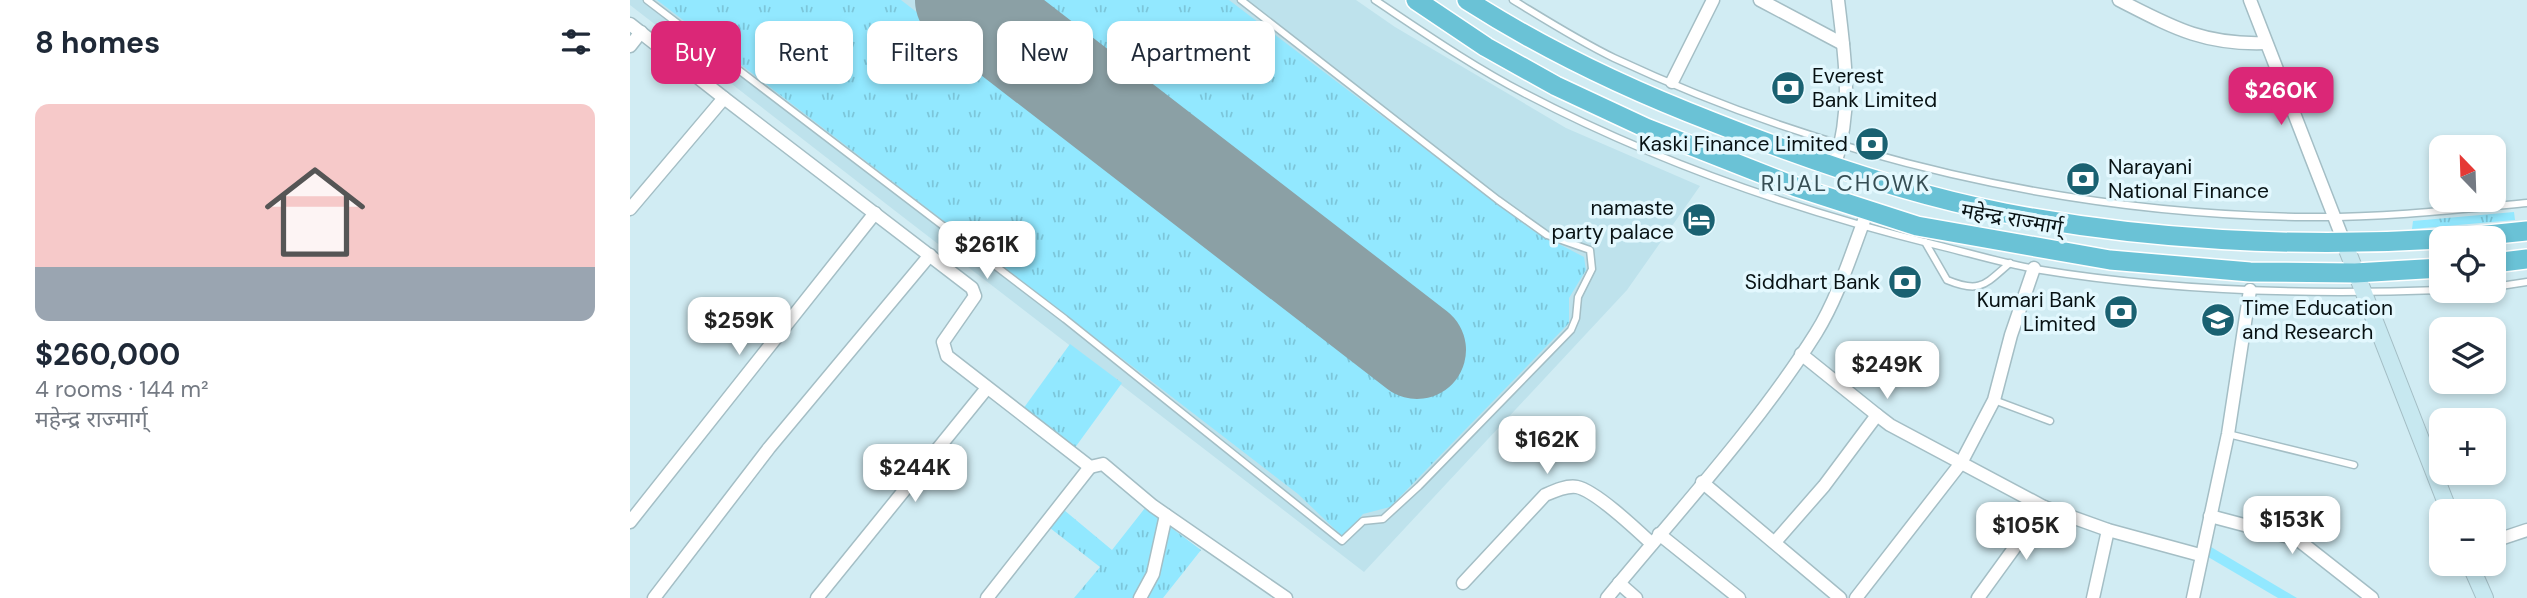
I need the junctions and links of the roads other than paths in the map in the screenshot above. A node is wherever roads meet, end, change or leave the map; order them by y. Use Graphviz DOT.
graph roads {
  1 [pos="647,0"];
  2 [pos="1241,0"];
  3 [pos="1375,0"];
  4 [pos="1416,0"];
  5 [pos="1467,0"];
  6 [pos="1513,0"];
  7 [pos="1713,0"];
  8 [pos="1760,0"];
  9 [pos="1838,0"];
  10 [pos="2119,0"];
  11 [pos="2250,0"];
  12 [pos="630,24"];
  13 [pos="641,32"];
  14 [pos="2265,43"];
  15 [pos="1843,44"];
  16 [pos="630,46"];
  17 [pos="1672,82"];
  18 [pos="724,98"];
  19 [pos="1841,144"];
  20 [pos="1835,165"];
  21 [pos="2527,203"];
  22 [pos="630,209"];
  23 [pos="876,213"];
  24 [pos="2334,217"];
  25 [pos="1865,218"];
  26 [pos="2527,231"];
  27 [pos="2506,233"];
  28 [pos="2429,239"];
  29 [pos="1925,242"];
  30 [pos="2344,242"];
  31 [pos="930,255"];
  32 [pos="2527,259"];
  33 [pos="2506,262"];
  34 [pos="2010,263"];
  35 [pos="2034,268"];
  36 [pos="2429,269"];
  37 [pos="2355,273"];
  38 [pos="2527,282"];
  39 [pos="2506,285"];
  40 [pos="2250,290"];
  41 [pos="2429,290"];
  42 [pos="2362,293"];
  43 [pos="1801,354"];
  44 [pos="987,388"];
  45 [pos="1994,400"];
  46 [pos="1877,415"];
  47 [pos="2050,421"];
  48 [pos="2228,434"];
  49 [pos="1961,463"];
  50 [pos="2354,465"];
  51 [pos="1090,467"];
  52 [pos="1702,482"];
  53 [pos="2444,499"];
  54 [pos="2044,507"];
  55 [pos="1166,515"];
  56 [pos="2210,516"];
  57 [pos="630,522"];
  58 [pos="2108,530"];
  59 [pos="2527,530"];
  60 [pos="2506,537"];
  61 [pos="1655,539"];
  62 [pos="1775,542"];
  63 [pos="2200,555"];
  64 [pos="2475,576"];
  65 [pos="1463,583"];
  66 [pos="1619,583"];
  67 [pos="1982,597"];
  68 [pos="654,598"];
  69 [pos="817,598"];
  70 [pos="988,598"];
  71 [pos="1140,598"];
  72 [pos="1286,598"];
  73 [pos="1607,598"];
  74 [pos="1636,598"];
  75 [pos="1739,598"];
  76 [pos="1840,598"];
  77 [pos="1856,598"];
  78 [pos="2093,598"];
  79 [pos="2193,598"];
  80 [pos="2372,598"];
  81 [pos="2485,598"];
  1 -- 2 [label="lane"];
  3 -- 25 [label="lane"];
  4 -- 25 [label="highway, महेन्द्र राज्मार्ग्"];
  5 -- 20 [label="highway, महेन्द्र राज्मार्ग्"];
  6 -- 17 [label="lane"];
  7 -- 17 [label="street"];
  8 -- 15 [label="street"];
  9 -- 15 [label="street"];
  10 -- 14 [label="street"];
  11 -- 14 [label="street"];
  12 -- 13 [label="street"];
  13 -- 16 [label="street"];
  13 -- 18 [label="street"];
  14 -- 24 [label="street"];
  15 -- 19 [label="street"];
  17 -- 19 [label="lane"];
  18 -- 22 [label="street"];
  18 -- 23 [label="street"];
  19 -- 20 [label="street"];
  19 -- 24 [label="lane"];
  20 -- 30 [label="highway, महेन्द्र राज्मार्ग्"];
  21 -- 24 [label="lane"];
  23 -- 31 [label="street"];
  23 -- 57 [label="street"];
  24 -- 30 [label="street"];
  25 -- 29 [label="lane"];
  25 -- 37 [label="highway, महेन्द्र राज्मार्ग्"];
  25 -- 43 [label="street"];
  26 -- 27 [label="highway"];
  28 -- 30 [label="highway, महेन्द्र राज्मार्ग्"];
  29 -- 34 [label="lane"];
  29 -- 34 [label="lane"];
  30 -- 37 [label="main road"];
  31 -- 44 [label="street"];
  31 -- 68 [label="street"];
  32 -- 33 [label="highway"];
  34 -- 35 [label="lane"];
  35 -- 40 [label="lane"];
  35 -- 45 [label="street"];
  36 -- 37 [label="highway, महेन्द्र राज्मार्ग्"];
  37 -- 42 [label="main road"];
  38 -- 39 [label="lane"];
  40 -- 42 [label="lane"];
  40 -- 48 [label="street"];
  41 -- 42 [label="lane"];
  42 -- 53 [label="main road"];
  43 -- 46 [label="street"];
  43 -- 52 [label="street"];
  44 -- 51 [label="street"];
  44 -- 69 [label="street"];
  45 -- 47 [label="lane"];
  45 -- 49 [label="street"];
  46 -- 49 [label="street"];
  46 -- 62 [label="street"];
  48 -- 50 [label="lane"];
  48 -- 56 [label="street"];
  49 -- 54 [label="street"];
  49 -- 77 [label="street"];
  51 -- 55 [label="street"];
  51 -- 70 [label="street"];
  52 -- 61 [label="street"];
  52 -- 62 [label="street"];
  54 -- 58 [label="street"];
  54 -- 67 [label="street"];
  55 -- 71 [label="street"];
  55 -- 72 [label="street"];
  56 -- 63 [label="street"];
  56 -- 80 [label="street"];
  58 -- 63 [label="street"];
  58 -- 78 [label="street"];
  59 -- 60 [label="street"];
  61 -- 65 [label="street"];
  61 -- 66 [label="street"];
  61 -- 75 [label="street"];
  62 -- 76 [label="street"];
  63 -- 79 [label="street"];
  64 -- 81 [label="main road"];
  66 -- 73 [label="street"];
  66 -- 74 [label="street"];
}
